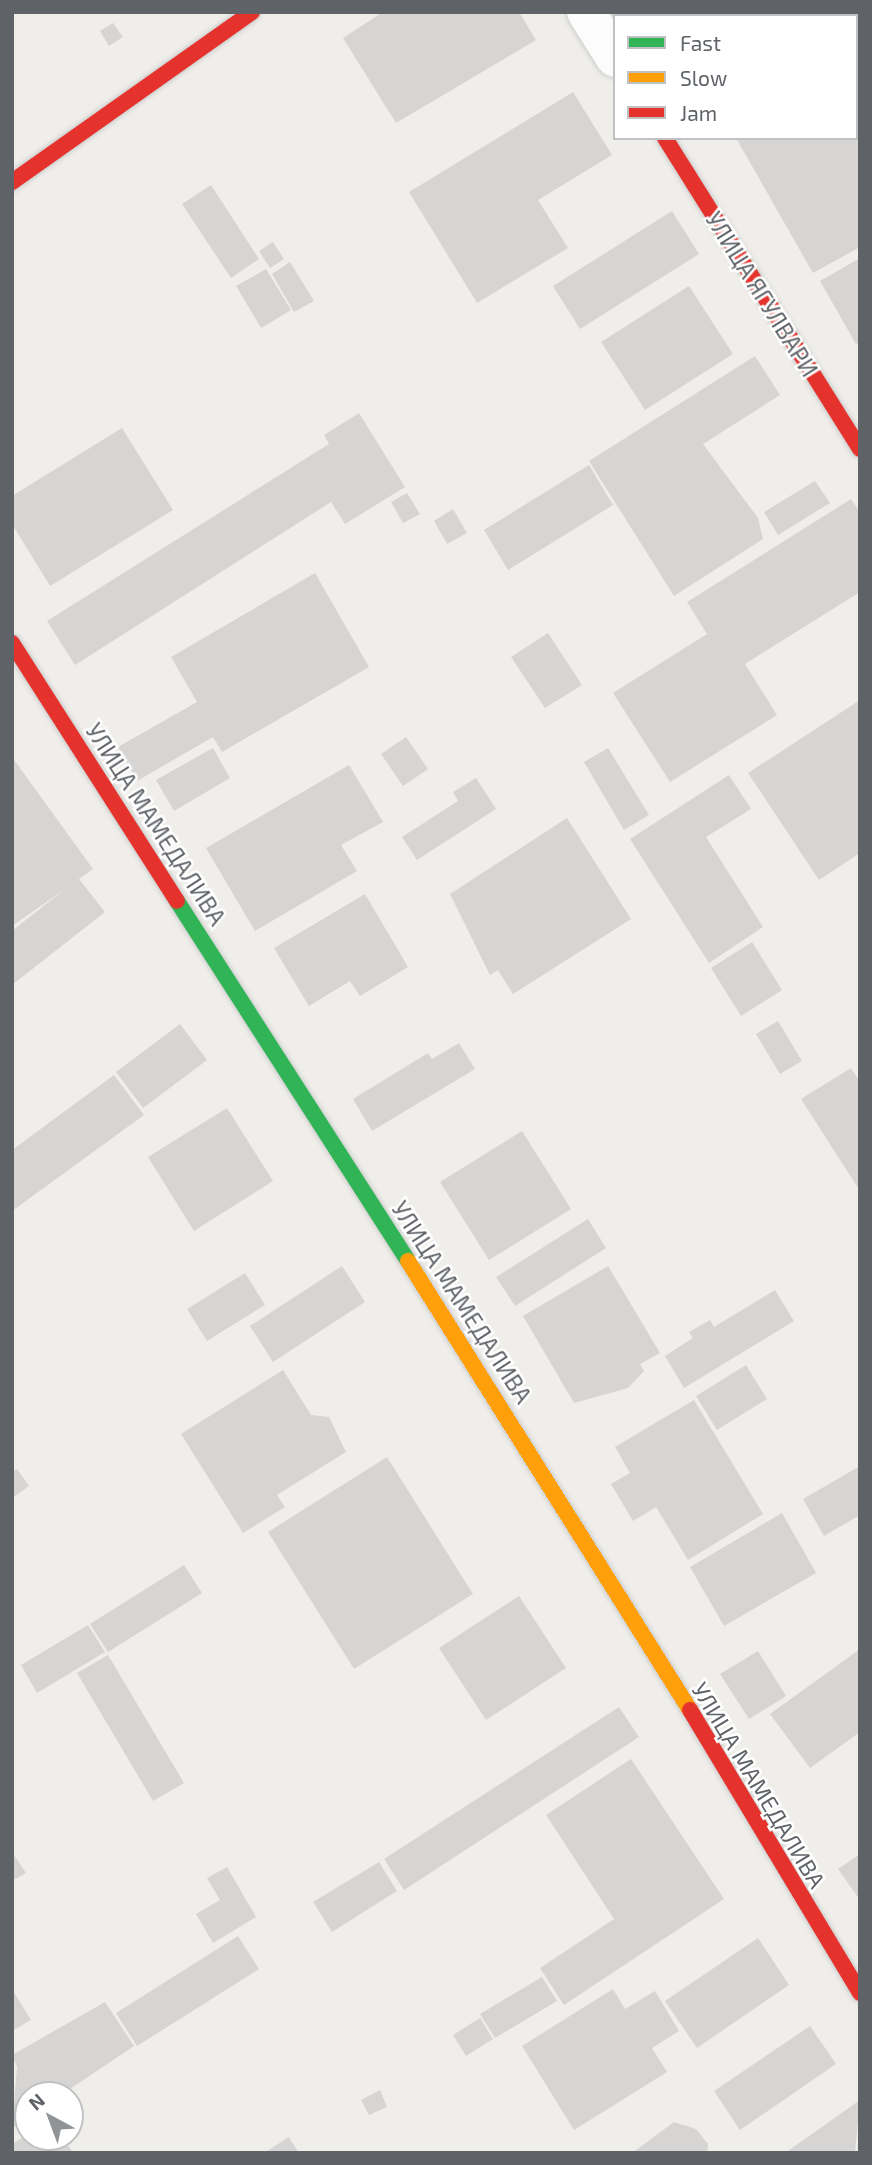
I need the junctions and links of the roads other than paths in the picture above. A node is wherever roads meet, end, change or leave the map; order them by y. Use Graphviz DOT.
graph roads {
  1 [pos="252,12"];
  2 [pos="586,12"];
  3 [pos="613,55"];
  4 [pos="666,140"];
  5 [pos="12,182"];
  6 [pos="860,449"];
  7 [pos="12,643"];
  8 [pos="860,1993"];
  1 -- 5 [label="street"];
  2 -- 3 [label="street"];
  4 -- 6 [label="street, УЛИЦА ЯГУЛВАРИ"];
  7 -- 8 [label="street, УЛИЦА МАМЕДАЛИВА"];
}
